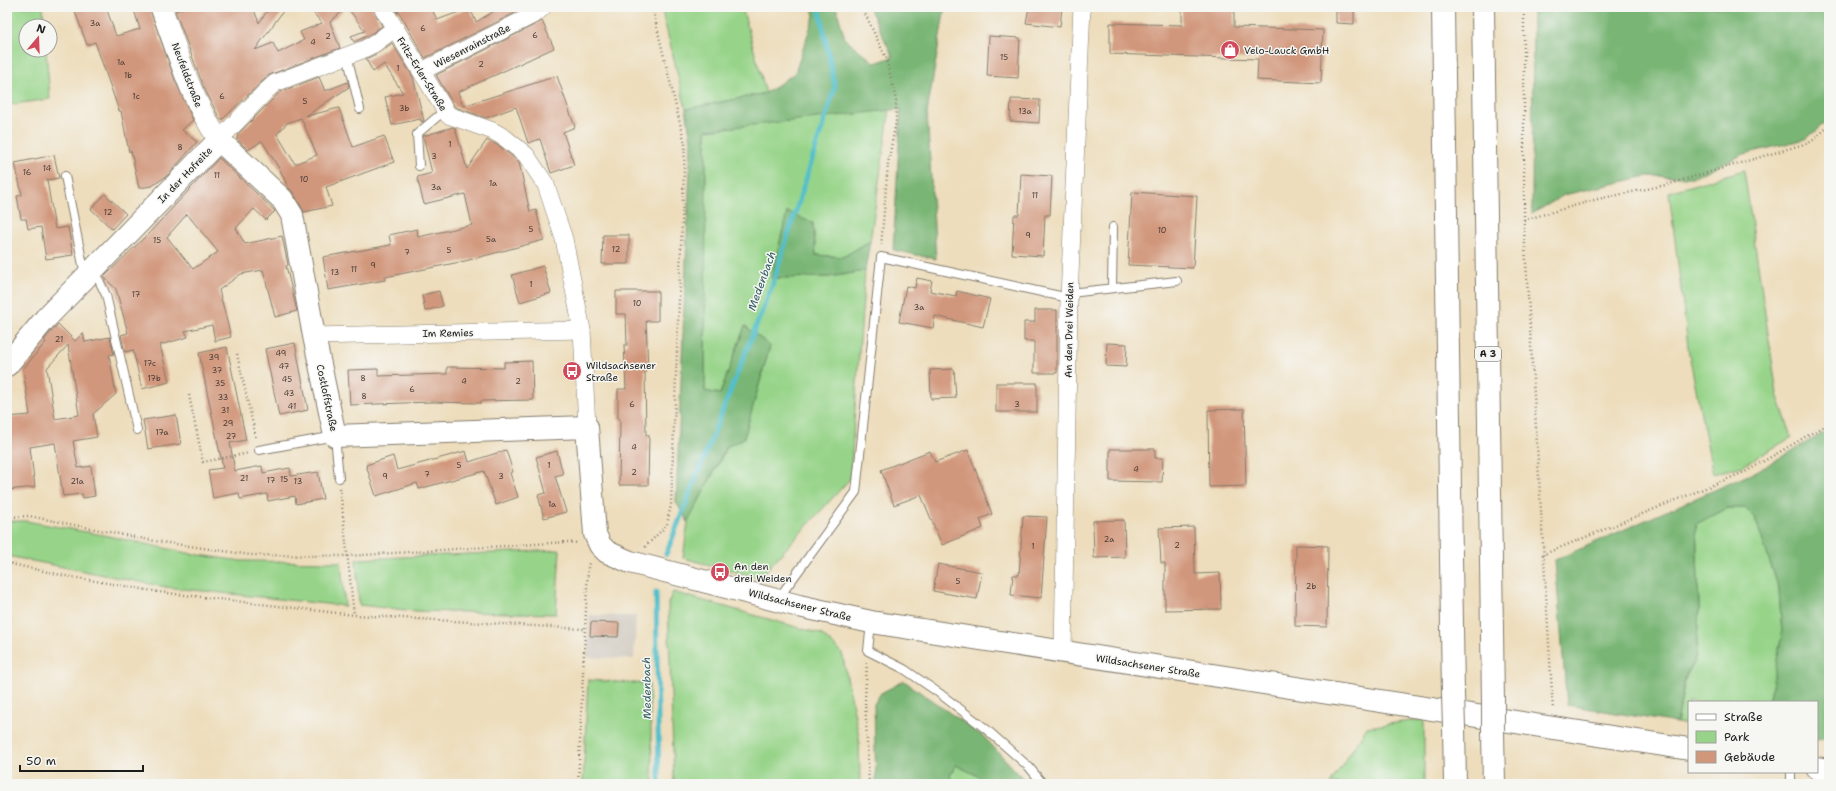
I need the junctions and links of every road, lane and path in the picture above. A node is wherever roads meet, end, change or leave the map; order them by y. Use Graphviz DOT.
graph roads {
  1 [pos="161,7"];
  2 [pos="382,7"];
  3 [pos="543,7"];
  4 [pos="652,7"];
  5 [pos="862,7"];
  6 [pos="1082,7"];
  7 [pos="1443,7"];
  8 [pos="1483,7"];
  9 [pos="1524,7"];
  10 [pos="394,30"];
  11 [pos="347,55"];
  12 [pos="422,71"];
  13 [pos="360,109"];
  14 [pos="444,111"];
  15 [pos="1829,126"];
  16 [pos="219,140"];
  17 [pos="419,166"];
  18 [pos="65,176"];
  19 [pos="1524,220"];
  20 [pos="1113,227"];
  21 [pos="881,257"];
  22 [pos="90,273"];
  23 [pos="1177,280"];
  24 [pos="1112,288"];
  25 [pos="1070,295"];
  26 [pos="582,330"];
  27 [pos="314,336"];
  28 [pos="237,354"];
  29 [pos="7,365"];
  30 [pos="189,395"];
  31 [pos="1829,423"];
  32 [pos="587,427"];
  33 [pos="137,430"];
  34 [pos="335,436"];
  35 [pos="259,450"];
  36 [pos="339,478"];
  37 [pos="7,517"];
  38 [pos="600,545"];
  39 [pos="1542,555"];
  40 [pos="347,556"];
  41 [pos="630,562"];
  42 [pos="7,563"];
  43 [pos="778,600"];
  44 [pos="354,615"];
  45 [pos="871,622"];
  46 [pos="584,629"];
  47 [pos="868,650"];
  48 [pos="1063,653"];
  49 [pos="1554,728"];
  50 [pos="1688,749"];
  51 [pos="1818,768"];
  52 [pos="1829,770"];
  53 [pos="1791,773"];
  54 [pos="578,784"];
  55 [pos="869,784"];
  56 [pos="1043,784"];
  57 [pos="1454,784"];
  58 [pos="1494,784"];
  59 [pos="1791,784"];
  1 -- 16 [label="street, Neufeldstraße"];
  2 -- 10 [label="street, Fritz-Erler-Straße"];
  3 -- 12 [label="street, Wiesenrainstraße"];
  4 -- 41 [label="path"];
  5 -- 21 [label="path"];
  6 -- 25 [label="street, An den Drei Weiden"];
  7 -- 57 [label="main road, bridge"];
  8 -- 58 [label="main road, A 3, bridge"];
  9 -- 19 [label="path"];
  10 -- 11 [label="street, In der Hofreite"];
  10 -- 12 [label="street, Fritz-Erler-Straße"];
  11 -- 13 [label="lane"];
  11 -- 16 [label="street, In der Hofreite"];
  12 -- 14 [label="street, Fritz-Erler-Straße"];
  14 -- 17 [label="lane"];
  14 -- 26 [label="street, Fritz-Erler-Straße"];
  15 -- 19 [label="path"];
  16 -- 22 [label="main road, In der Hofreite"];
  16 -- 27 [label="main road, Costloffstraße"];
  18 -- 22 [label="lane"];
  19 -- 39 [label="path"];
  20 -- 24 [label="lane"];
  21 -- 25 [label="lane"];
  21 -- 43 [label="lane"];
  22 -- 29 [label="main road, In der Hofreite"];
  22 -- 33 [label="lane"];
  23 -- 24 [label="lane"];
  24 -- 25 [label="lane"];
  25 -- 48 [label="street, An den Drei Weiden"];
  26 -- 27 [label="street, Im Remies"];
  26 -- 32 [label="street"];
  27 -- 34 [label="main road, Costloffstraße"];
  28 -- 35 [label="path"];
  30 -- 35 [label="path"];
  31 -- 39 [label="path"];
  32 -- 34 [label="main road, Costloffstraße"];
  32 -- 38 [label="main road"];
  34 -- 35 [label="lane"];
  34 -- 36 [label="lane"];
  36 -- 40 [label="path"];
  37 -- 40 [label="path"];
  38 -- 40 [label="path"];
  38 -- 41 [label="main road, Wildsachsener Straße"];
  38 -- 46 [label="path"];
  39 -- 49 [label="path"];
  40 -- 44 [label="path"];
  41 -- 43 [label="main road, Wildsachsener Straße"];
  42 -- 44 [label="path"];
  43 -- 45 [label="main road, Wildsachsener Straße"];
  44 -- 46 [label="path"];
  45 -- 47 [label="lane"];
  45 -- 48 [label="main road, Wildsachsener Straße"];
  46 -- 54 [label="path"];
  47 -- 55 [label="path"];
  47 -- 56 [label="lane"];
  48 -- 49 [label="main road, Wildsachsener Straße"];
  49 -- 50 [label="main road, Wildsachsener Straße"];
  51 -- 52 [label="main road"];
  53 -- 59 [label="lane"];
}
